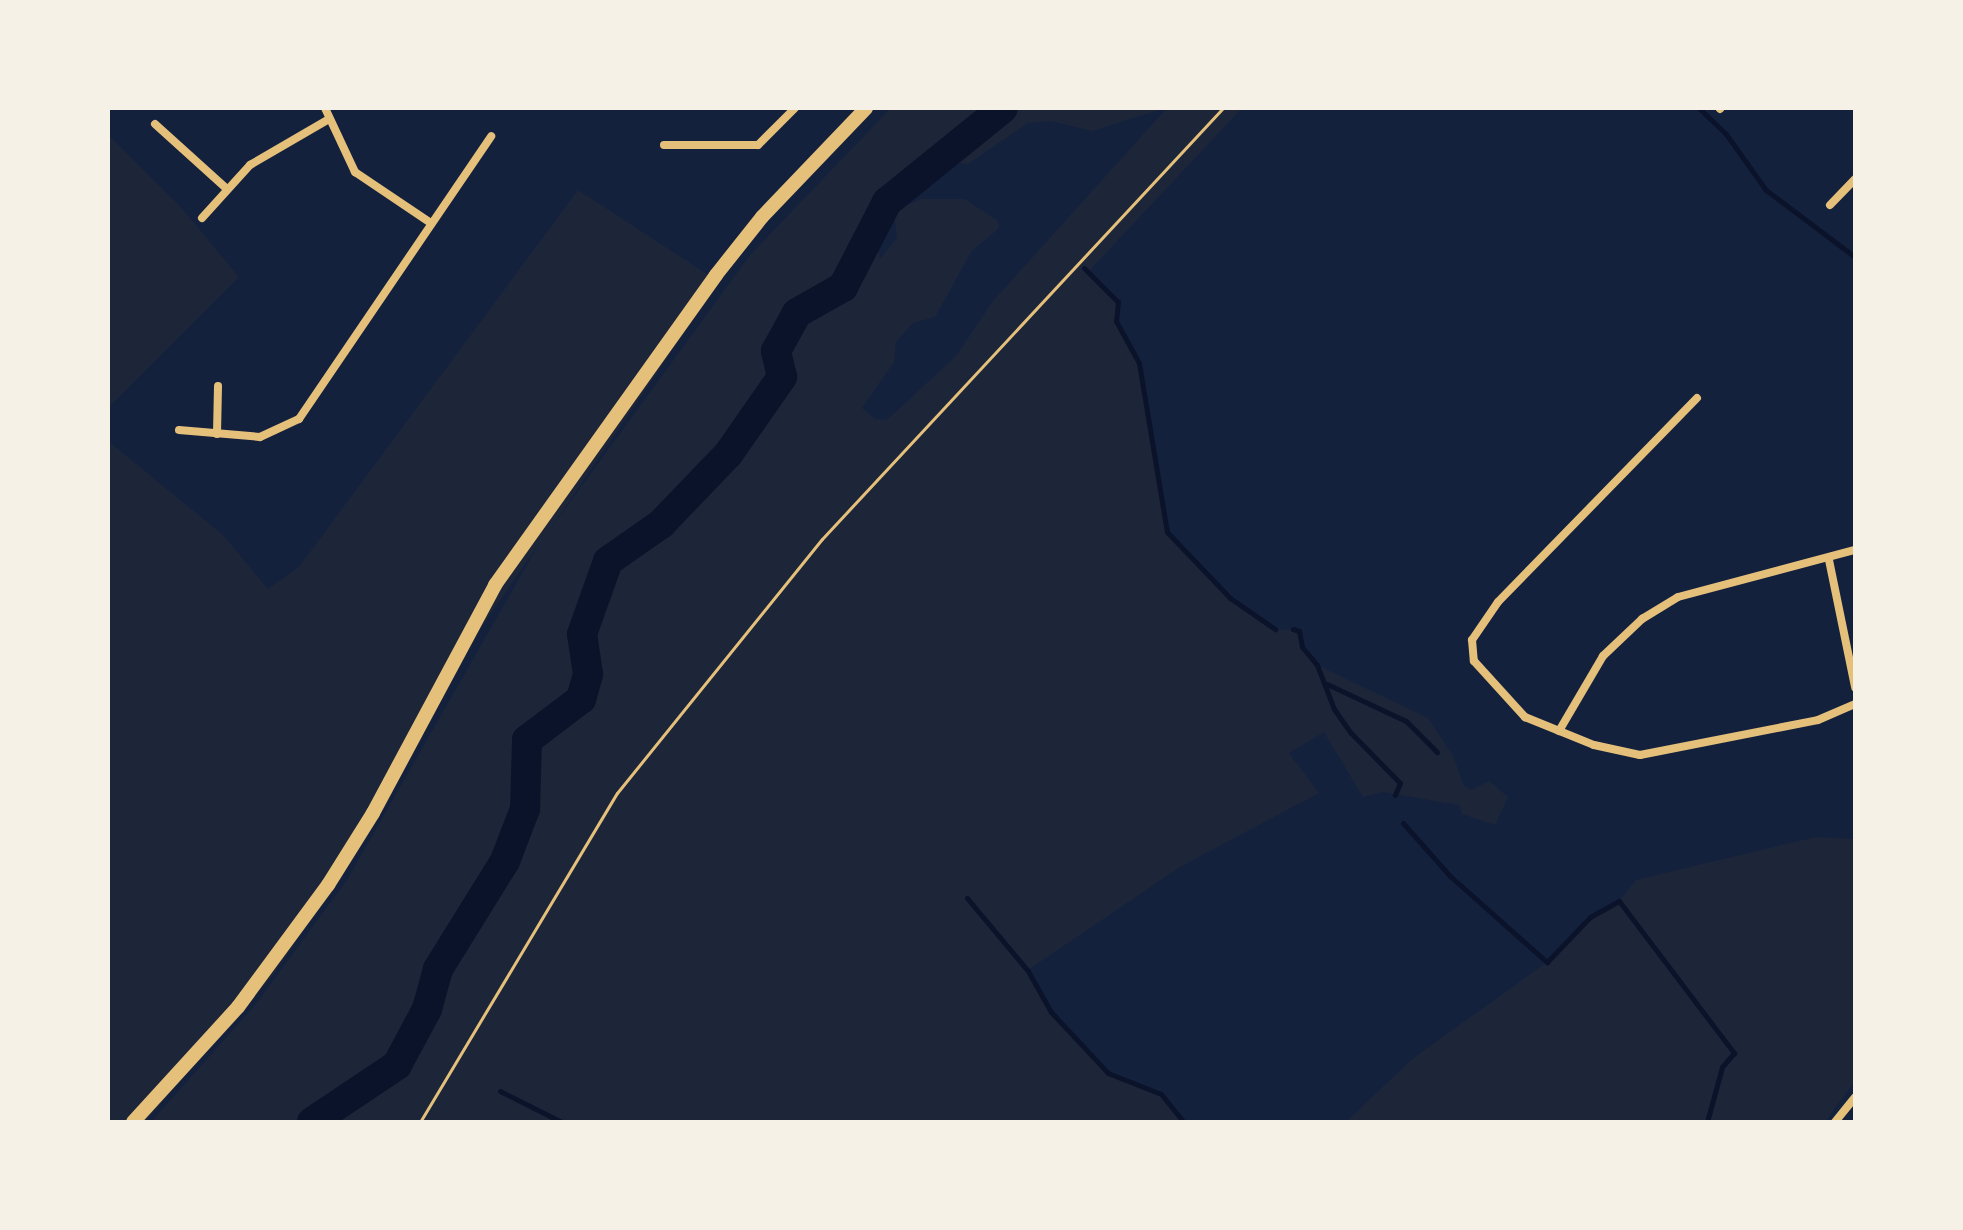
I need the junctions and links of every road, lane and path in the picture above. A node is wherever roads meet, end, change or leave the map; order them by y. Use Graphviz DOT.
graph roads {
  1 [pos="325,108"];
  2 [pos="795,108"];
  3 [pos="866,108"];
  4 [pos="1223,108"];
  5 [pos="329,119"];
  6 [pos="155,124"];
  7 [pos="491,136"];
  8 [pos="664,145"];
  9 [pos="1855,179"];
  10 [pos="227,189"];
  11 [pos="1830,205"];
  12 [pos="202,218"];
  13 [pos="431,223"];
  14 [pos="218,386"];
  15 [pos="1697,398"];
  16 [pos="179,430"];
  17 [pos="217,434"];
  18 [pos="1855,550"];
  19 [pos="1829,560"];
  20 [pos="1855,687"];
  21 [pos="1855,704"];
  22 [pos="1559,731"];
  23 [pos="1855,1097"];
  24 [pos="133,1122"];
  25 [pos="420,1122"];
  26 [pos="1835,1122"];
  1 -- 5 [label="street"];
  2 -- 8 [label="street"];
  3 -- 24 [label="main road"];
  4 -- 25 [label="path"];
  5 -- 10 [label="street"];
  5 -- 13 [label="street"];
  6 -- 10 [label="street"];
  7 -- 13 [label="street"];
  9 -- 11 [label="street"];
  10 -- 12 [label="street"];
  13 -- 17 [label="street"];
  14 -- 17 [label="street"];
  15 -- 22 [label="street"];
  16 -- 17 [label="street"];
  18 -- 19 [label="street"];
  19 -- 20 [label="street"];
  19 -- 22 [label="street"];
  21 -- 22 [label="street"];
  23 -- 26 [label="street"];
}
